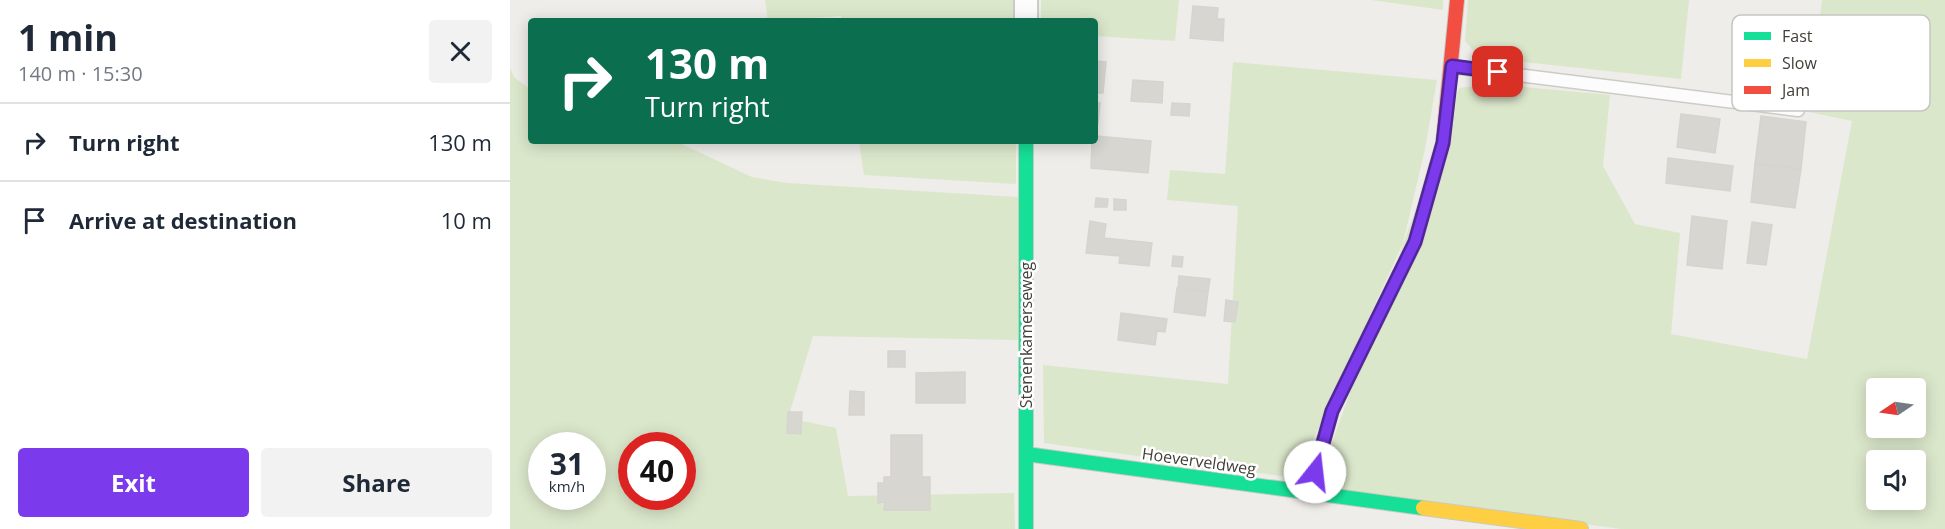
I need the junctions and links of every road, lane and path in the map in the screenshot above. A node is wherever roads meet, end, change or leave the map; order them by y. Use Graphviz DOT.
graph roads {
  1 [pos="1026,0"];
  2 [pos="1457,0"];
  3 [pos="1026,18"];
  4 [pos="1452,66"];
  5 [pos="1732,102"];
  6 [pos="1026,144"];
  7 [pos="1026,454"];
  8 [pos="1309,492"];
  9 [pos="1026,529"];
  10 [pos="1581,529"];
  1 -- 3 [label="street"];
  2 -- 4 [label="street"];
  4 -- 5 [label="lane"];
  4 -- 8 [label="street"];
  6 -- 7 [label="street, Stenenkamerseweg"];
  7 -- 8 [label="street, Hoeverveldweg"];
  7 -- 9 [label="street, Stenenkamerseweg"];
  8 -- 10 [label="street, Hoeverveldweg"];
}
